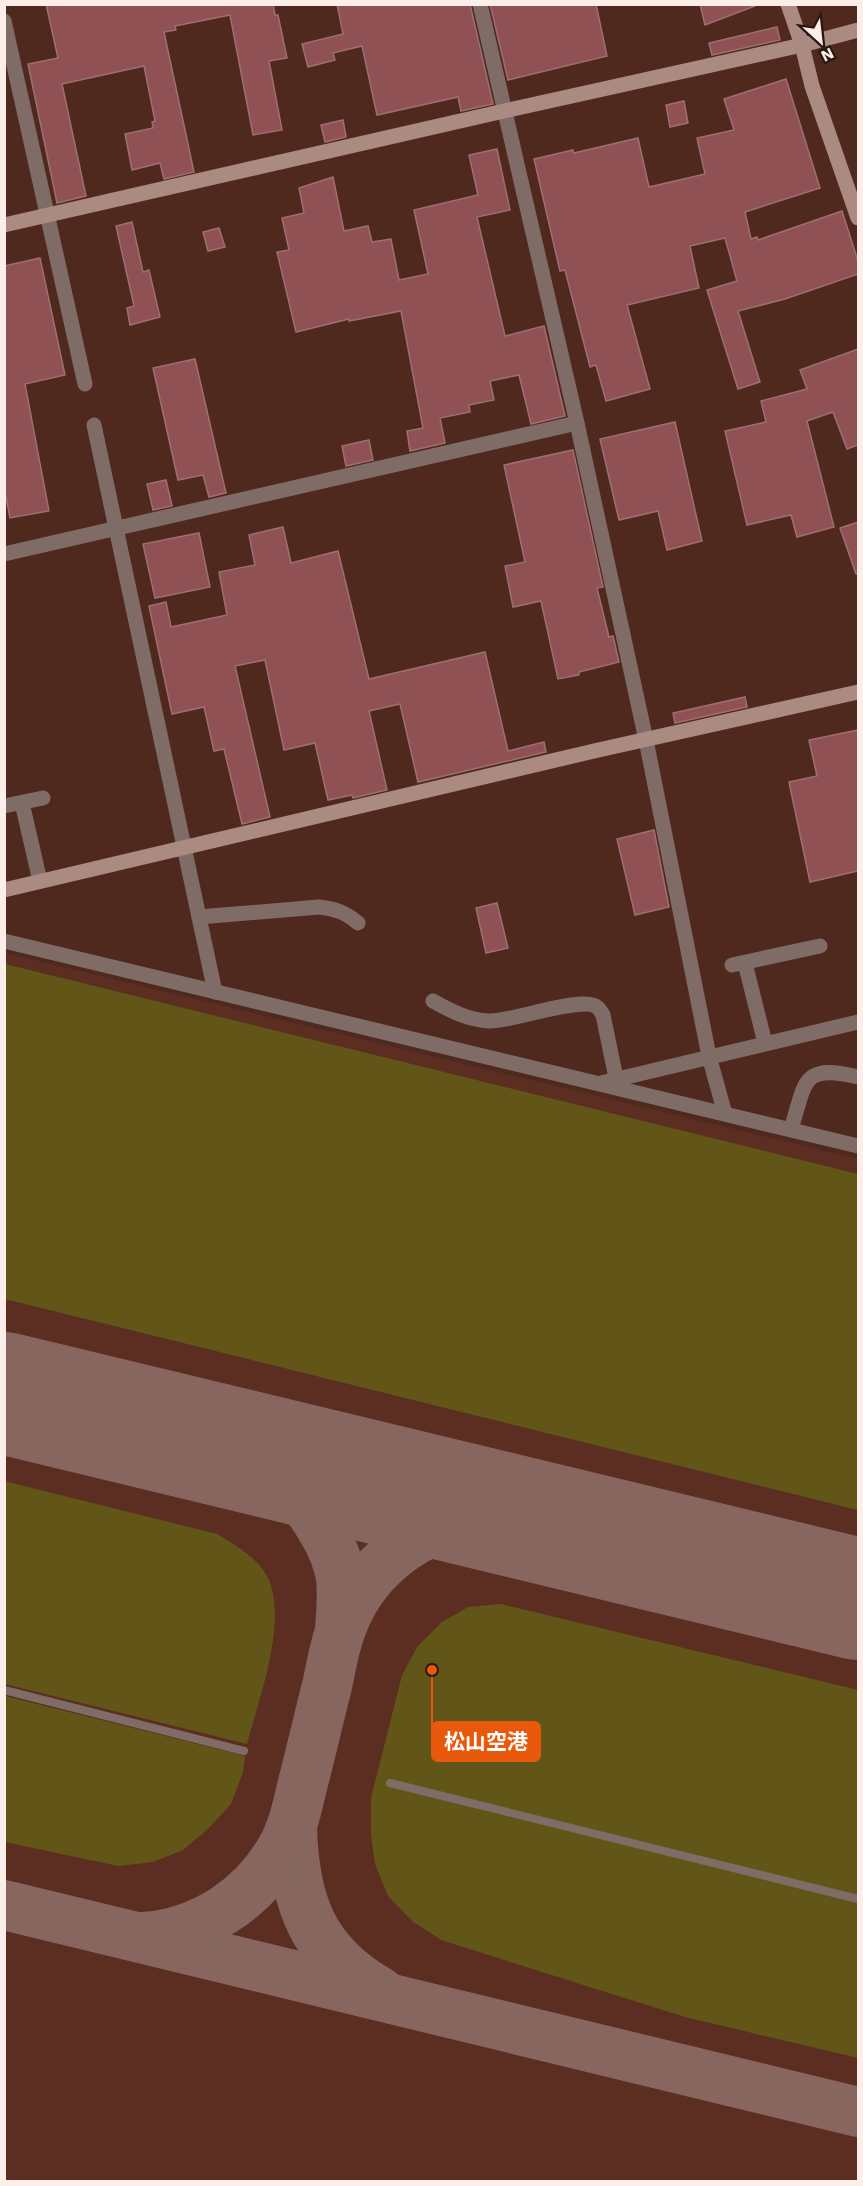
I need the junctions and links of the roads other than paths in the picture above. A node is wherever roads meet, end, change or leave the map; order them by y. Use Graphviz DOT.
graph roads {
  1 [pos="480,4"];
  2 [pos="788,4"];
  3 [pos="4,21"];
  4 [pos="858,30"];
  5 [pos="802,45"];
  6 [pos="504,111"];
  7 [pos="46,215"];
  8 [pos="858,218"];
  9 [pos="4,225"];
  10 [pos="85,384"];
  11 [pos="577,423"];
  12 [pos="94,425"];
  13 [pos="116,528"];
  14 [pos="4,554"];
  15 [pos="858,692"];
  16 [pos="646,740"];
  17 [pos="43,798"];
  18 [pos="22,803"];
  19 [pos="4,806"];
  20 [pos="184,847"];
  21 [pos="40,881"];
  22 [pos="4,890"];
  23 [pos="199,917"];
  24 [pos="358,923"];
  25 [pos="4,941"];
  26 [pos="820,946"];
  27 [pos="214,992"];
  28 [pos="433,1001"];
  29 [pos="858,1022"];
  30 [pos="765,1043"];
  31 [pos="709,1056"];
  32 [pos="858,1077"];
  33 [pos="608,1080"];
  34 [pos="724,1114"];
  35 [pos="791,1129"];
  36 [pos="858,1146"];
  37 [pos="4,1690"];
  38 [pos="244,1750"];
  39 [pos="390,1783"];
  40 [pos="858,1899"];
  1 -- 6 [label="street"];
  2 -- 5 [label="street"];
  3 -- 7 [label="street"];
  4 -- 5 [label="street"];
  5 -- 6 [label="street"];
  5 -- 8 [label="street"];
  6 -- 7 [label="street"];
  6 -- 11 [label="street"];
  7 -- 9 [label="street"];
  7 -- 10 [label="street"];
  11 -- 13 [label="street"];
  11 -- 16 [label="street"];
  12 -- 13 [label="street"];
  13 -- 14 [label="street"];
  13 -- 20 [label="street"];
  15 -- 16 [label="street"];
  16 -- 20 [label="street"];
  16 -- 31 [label="street"];
  17 -- 18 [label="street"];
  18 -- 19 [label="street"];
  18 -- 21 [label="street"];
  20 -- 21 [label="street"];
  20 -- 23 [label="street"];
  21 -- 22 [label="street"];
  23 -- 24 [label="street"];
  23 -- 27 [label="street"];
  25 -- 27 [label="street"];
  26 -- 30 [label="street"];
  27 -- 33 [label="street"];
  28 -- 33 [label="street"];
  29 -- 30 [label="street"];
  30 -- 31 [label="street"];
  31 -- 33 [label="street"];
  31 -- 34 [label="street"];
  32 -- 35 [label="street"];
  33 -- 34 [label="street"];
  34 -- 35 [label="street"];
  35 -- 36 [label="street"];
  37 -- 38 [label="lane"];
  39 -- 40 [label="lane"];
}
